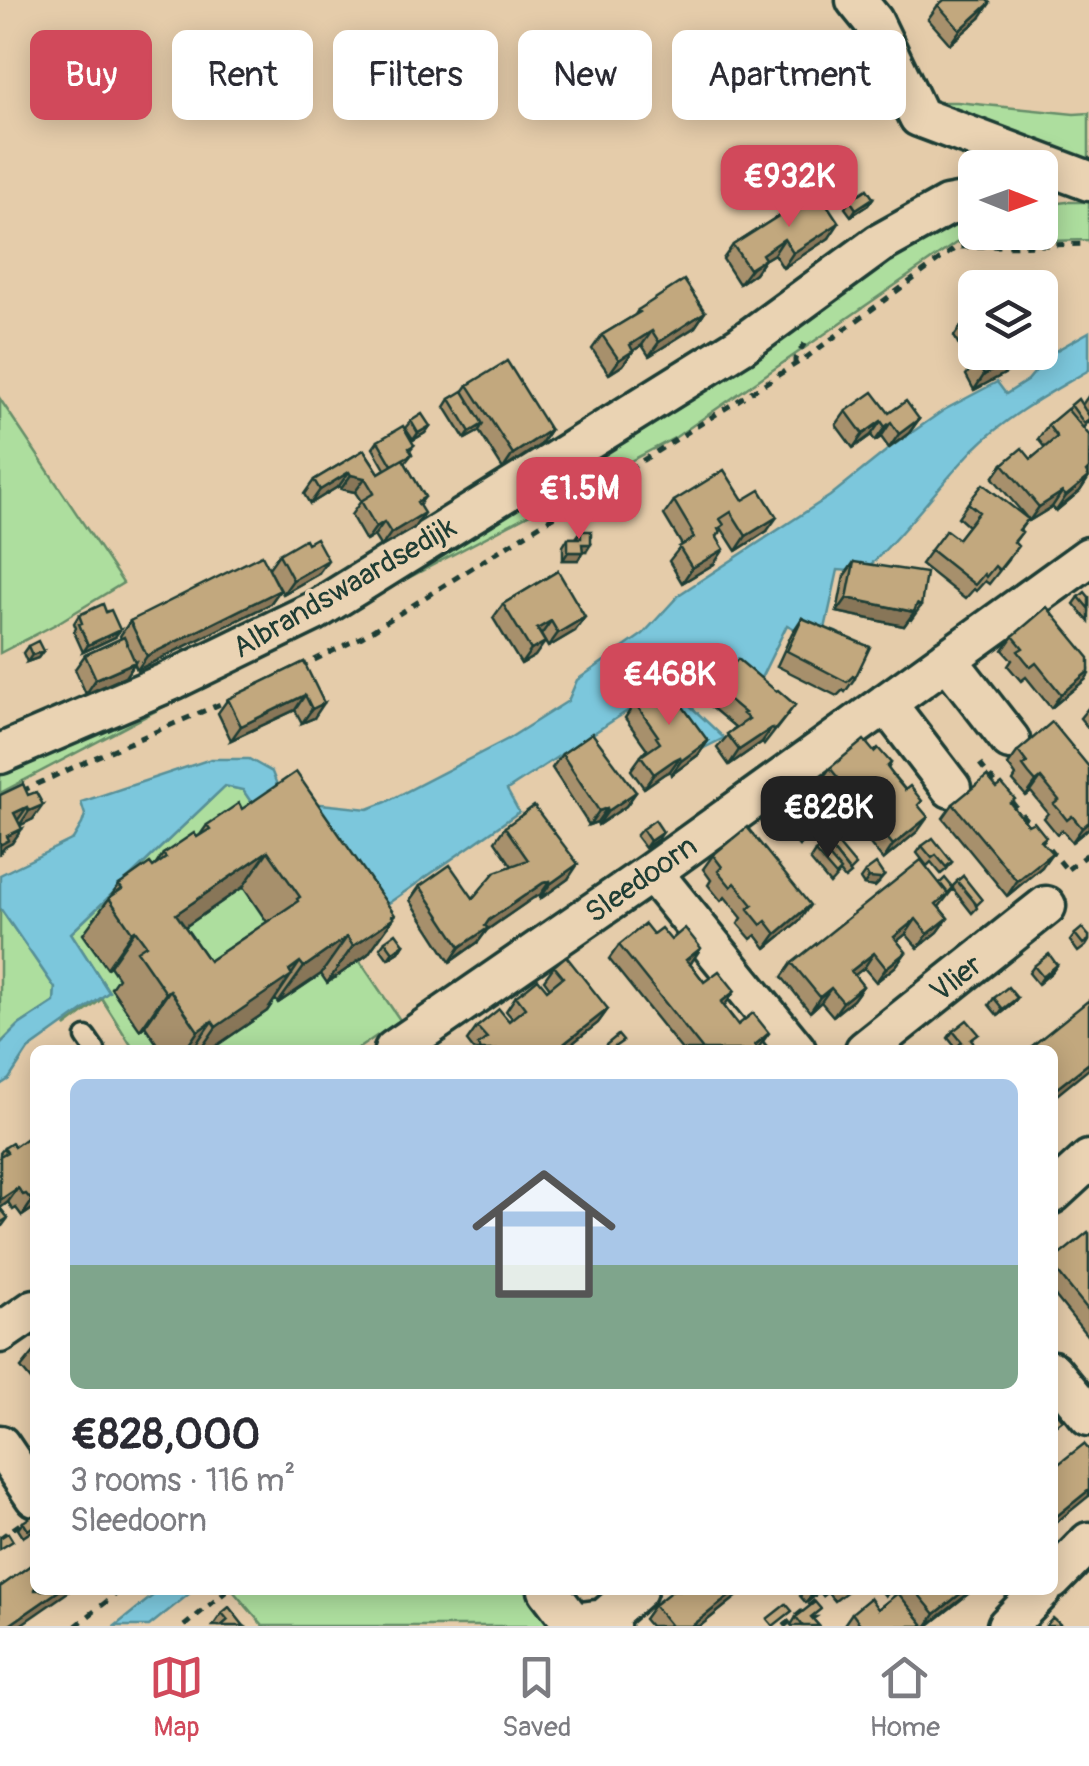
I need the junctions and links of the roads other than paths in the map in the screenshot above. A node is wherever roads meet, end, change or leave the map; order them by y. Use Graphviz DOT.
graph roads {
  1 [pos="856,0"];
  2 [pos="1089,185"];
  3 [pos="1058,189"];
  4 [pos="958,204"];
  5 [pos="1089,557"];
  6 [pos="947,660"];
  7 [pos="886,703"];
  8 [pos="1010,740"];
  9 [pos="0,754"];
  10 [pos="951,788"];
  11 [pos="652,872"];
  12 [pos="1046,906"];
  13 [pos="401,1045"];
  14 [pos="792,1045"];
  15 [pos="871,1045"];
  16 [pos="1089,1160"];
  17 [pos="1058,1188"];
  18 [pos="30,1312"];
  19 [pos="0,1333"];
  20 [pos="1058,1378"];
  21 [pos="1089,1416"];
  22 [pos="0,1445"];
  23 [pos="30,1490"];
  24 [pos="1089,1542"];
  25 [pos="1058,1574"];
  26 [pos="552,1595"];
  27 [pos="632,1595"];
  28 [pos="1037,1595"];
  29 [pos="607,1622"];
  30 [pos="1008,1626"];
  1 -- 2 [label="street"];
  2 -- 3 [label="street"];
  4 -- 9 [label="street, Albrandswaardsedijk"];
  5 -- 6 [label="street, Sleedoorn"];
  6 -- 7 [label="street, Sleedoorn"];
  6 -- 8 [label="street"];
  7 -- 10 [label="street"];
  7 -- 11 [label="street, Sleedoorn"];
  11 -- 13 [label="street, Sleedoorn"];
  11 -- 14 [label="street"];
  12 -- 15 [label="street, Vlier"];
  16 -- 17 [label="street"];
  18 -- 19 [label="street"];
  20 -- 21 [label="street"];
  22 -- 23 [label="street"];
  24 -- 25 [label="street"];
  26 -- 29 [label="street"];
  27 -- 29 [label="street"];
  28 -- 30 [label="street"];
}
